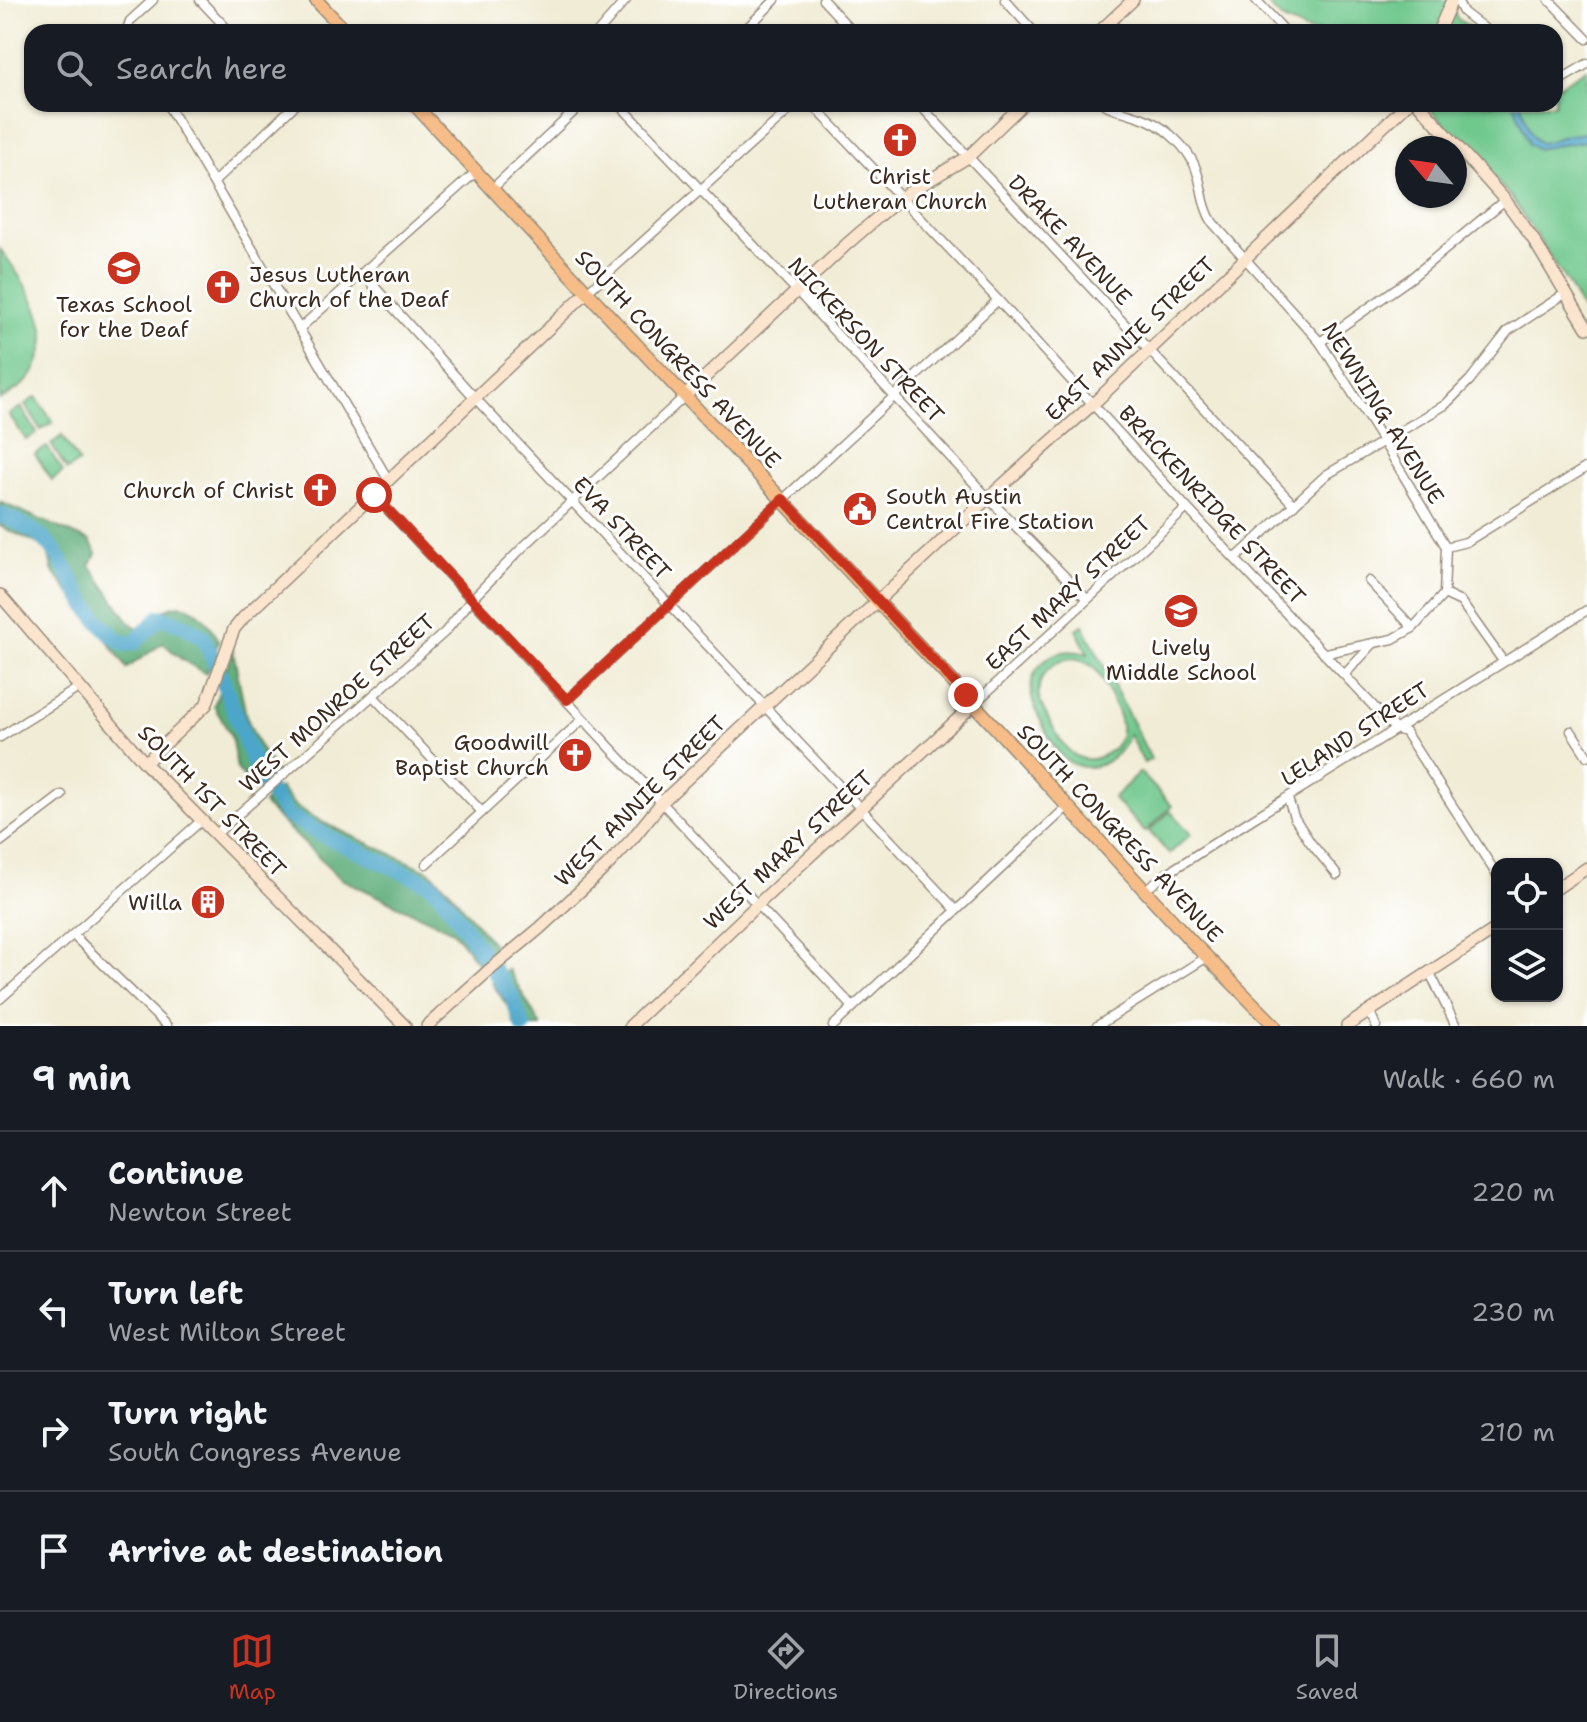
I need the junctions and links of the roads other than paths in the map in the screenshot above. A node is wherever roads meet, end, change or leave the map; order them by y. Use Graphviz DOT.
graph roads {
  1 [pos="153,0"];
  2 [pos="200,0"];
  3 [pos="316,0"];
  4 [pos="626,0"];
  5 [pos="775,0"];
  6 [pos="823,0"];
  7 [pos="1005,0"];
  8 [pos="1133,0"];
  9 [pos="1256,0"];
  10 [pos="1453,0"];
  11 [pos="1549,0"];
  12 [pos="129,24"];
  13 [pos="222,24"];
  14 [pos="338,24"];
  15 [pos="605,24"];
  16 [pos="751,24"];
  17 [pos="846,24"];
  18 [pos="1027,24"];
  19 [pos="1108,24"];
  20 [pos="1278,24"];
  21 [pos="1441,24"];
  22 [pos="1479,24"];
  23 [pos="1587,39"];
  24 [pos="1587,64"];
  25 [pos="1563,78"];
  26 [pos="172,112"];
  27 [pos="285,112"];
  28 [pos="422,112"];
  29 [pos="574,112"];
  30 [pos="627,112"];
  31 [pos="787,112"];
  32 [pos="819,112"];
  33 [pos="926,112"];
  34 [pos="1015,112"];
  35 [pos="1124,112"];
  36 [pos="1399,112"];
  37 [pos="1426,112"];
  38 [pos="968,157"];
  39 [pos="477,171"];
  40 [pos="214,182"];
  41 [pos="493,188"];
  42 [pos="699,189"];
  43 [pos="900,198"];
  44 [pos="1505,200"];
  45 [pos="1245,257"];
  46 [pos="363,274"];
  47 [pos="797,291"];
  48 [pos="587,292"];
  49 [pos="1566,293"];
  50 [pos="998,300"];
  51 [pos="1587,328"];
  52 [pos="299,329"];
  53 [pos="1320,342"];
  54 [pos="1148,350"];
  55 [pos="686,395"];
  56 [pos="893,397"];
  57 [pos="475,398"];
  58 [pos="1093,404"];
  59 [pos="1383,441"];
  60 [pos="1587,467"];
  61 [pos="389,481"];
  62 [pos="374,495"];
  63 [pos="988,498"];
  64 [pos="783,499"];
  65 [pos="572,500"];
  66 [pos="1294,505"];
  67 [pos="1187,508"];
  68 [pos="1446,547"];
  69 [pos="1236,558"];
  70 [pos="1369,581"];
  71 [pos="1444,594"];
  72 [pos="0,595"];
  73 [pos="472,599"];
  74 [pos="1087,599"];
  75 [pos="878,601"];
  76 [pos="670,604"];
  77 [pos="1587,610"];
  78 [pos="1413,628"];
  79 [pos="1373,644"];
  80 [pos="1326,653"];
  81 [pos="1503,661"];
  82 [pos="1345,674"];
  83 [pos="80,687"];
  84 [pos="373,696"];
  85 [pos="567,700"];
  86 [pos="974,704"];
  87 [pos="765,706"];
  88 [pos="583,719"];
  89 [pos="1395,729"];
  90 [pos="1571,731"];
  91 [pos="0,737"];
  92 [pos="1587,756"];
  93 [pos="145,763"];
  94 [pos="62,795"];
  95 [pos="1288,799"];
  96 [pos="662,802"];
  97 [pos="1068,806"];
  98 [pos="861,809"];
  99 [pos="482,812"];
  100 [pos="202,820"];
  101 [pos="216,834"];
  102 [pos="0,842"];
  103 [pos="426,864"];
  104 [pos="1491,866"];
  105 [pos="1587,868"];
  106 [pos="1337,875"];
  107 [pos="1563,884"];
  108 [pos="1145,890"];
  109 [pos="757,905"];
  110 [pos="956,910"];
  111 [pos="1494,930"];
  112 [pos="73,935"];
  113 [pos="1207,957"];
  114 [pos="1430,973"];
  115 [pos="0,999"];
  116 [pos="853,1007"];
  117 [pos="1370,1012"];
  118 [pos="167,1026"];
  119 [pos="405,1026"];
  120 [pos="427,1026"];
  121 [pos="630,1026"];
  122 [pos="833,1026"];
  123 [pos="1097,1026"];
  124 [pos="1275,1026"];
  125 [pos="1347,1026"];
  126 [pos="1376,1026"];
  127 [pos="1456,1026"];
  1 -- 12 [label="street"];
  2 -- 13 [label="street"];
  3 -- 14 [label="main road"];
  4 -- 15 [label="street"];
  5 -- 16 [label="street"];
  6 -- 17 [label="street"];
  7 -- 18 [label="street"];
  8 -- 19 [label="street"];
  9 -- 20 [label="street"];
  10 -- 21 [label="street"];
  10 -- 22 [label="street"];
  11 -- 23 [label="street"];
  24 -- 25 [label="street"];
  26 -- 40 [label="street"];
  27 -- 40 [label="street"];
  28 -- 39 [label="main road, SOUTH CONGRESS AVENUE"];
  29 -- 41 [label="street"];
  30 -- 42 [label="street, NICKERSON STREET"];
  31 -- 42 [label="street"];
  32 -- 43 [label="street, BRACKENRIDGE STREET"];
  33 -- 38 [label="street, DRAKE AVENUE"];
  34 -- 38 [label="street"];
  35 -- 45 [label="street, NEWNING AVENUE"];
  36 -- 45 [label="street, EAST ANNIE STREET"];
  37 -- 44 [label="street"];
  38 -- 43 [label="street"];
  38 -- 54 [label="street, DRAKE AVENUE"];
  39 -- 41 [label="main road, SOUTH CONGRESS AVENUE"];
  39 -- 46 [label="street"];
  40 -- 52 [label="street"];
  41 -- 48 [label="main road, SOUTH CONGRESS AVENUE"];
  42 -- 47 [label="street, NICKERSON STREET"];
  42 -- 48 [label="street"];
  43 -- 47 [label="street"];
  43 -- 50 [label="street, BRACKENRIDGE STREET"];
  44 -- 49 [label="street"];
  44 -- 53 [label="street"];
  45 -- 53 [label="street, NEWNING AVENUE"];
  45 -- 54 [label="street, EAST ANNIE STREET"];
  46 -- 52 [label="street"];
  46 -- 57 [label="street, EVA STREET"];
  47 -- 55 [label="street"];
  47 -- 56 [label="street, NICKERSON STREET"];
  48 -- 55 [label="main road, SOUTH CONGRESS AVENUE"];
  48 -- 57 [label="street"];
  49 -- 51 [label="street"];
  49 -- 59 [label="street"];
  50 -- 56 [label="street"];
  50 -- 58 [label="street, BRACKENRIDGE STREET"];
  52 -- 61 [label="street"];
  53 -- 59 [label="street, NEWNING AVENUE"];
  54 -- 58 [label="street, EAST ANNIE STREET"];
  54 -- 66 [label="street, DRAKE AVENUE"];
  55 -- 64 [label="main road, SOUTH CONGRESS AVENUE"];
  55 -- 65 [label="street, WEST MONROE STREET"];
  56 -- 63 [label="street, NICKERSON STREET"];
  56 -- 64 [label="street"];
  57 -- 61 [label="street"];
  57 -- 65 [label="street, EVA STREET"];
  58 -- 63 [label="street, EAST ANNIE STREET"];
  58 -- 67 [label="street, BRACKENRIDGE STREET"];
  59 -- 66 [label="street"];
  59 -- 68 [label="street, NEWNING AVENUE"];
  60 -- 68 [label="street"];
  61 -- 62 [label="street"];
  62 -- 73 [label="street"];
  62 -- 93 [label="street"];
  63 -- 74 [label="street, NICKERSON STREET"];
  63 -- 75 [label="street, EAST ANNIE STREET"];
  64 -- 75 [label="main road, SOUTH CONGRESS AVENUE"];
  64 -- 76 [label="street"];
  65 -- 73 [label="street, WEST MONROE STREET"];
  65 -- 76 [label="street, EVA STREET"];
  66 -- 69 [label="street"];
  67 -- 69 [label="street, BRACKENRIDGE STREET"];
  67 -- 74 [label="street, EAST MARY STREET"];
  68 -- 71 [label="street"];
  69 -- 80 [label="street, BRACKENRIDGE STREET"];
  70 -- 78 [label="street"];
  71 -- 78 [label="street"];
  71 -- 81 [label="street"];
  72 -- 83 [label="street, SOUTH 1ST STREET"];
  73 -- 84 [label="street, WEST MONROE STREET"];
  73 -- 85 [label="street"];
  74 -- 86 [label="street, EAST MARY STREET"];
  75 -- 86 [label="main road, SOUTH CONGRESS AVENUE"];
  75 -- 87 [label="street, WEST ANNIE STREET"];
  76 -- 85 [label="street"];
  76 -- 87 [label="street, EVA STREET"];
  77 -- 81 [label="street, LELAND STREET"];
  78 -- 79 [label="street"];
  79 -- 80 [label="street"];
  79 -- 82 [label="street"];
  80 -- 82 [label="street, BRACKENRIDGE STREET"];
  81 -- 89 [label="street, LELAND STREET"];
  82 -- 89 [label="street, BRACKENRIDGE STREET"];
  83 -- 91 [label="street"];
  83 -- 93 [label="street, SOUTH 1ST STREET"];
  84 -- 99 [label="street"];
  84 -- 101 [label="street, WEST MONROE STREET"];
  85 -- 88 [label="street"];
  86 -- 97 [label="main road, SOUTH CONGRESS AVENUE"];
  86 -- 98 [label="street, WEST MARY STREET"];
  87 -- 96 [label="street, WEST ANNIE STREET"];
  87 -- 98 [label="street, EVA STREET"];
  88 -- 96 [label="street"];
  88 -- 99 [label="street"];
  89 -- 95 [label="street, LELAND STREET"];
  89 -- 104 [label="street, BRACKENRIDGE STREET"];
  90 -- 92 [label="street"];
  93 -- 100 [label="street, SOUTH 1ST STREET"];
  94 -- 102 [label="street"];
  95 -- 106 [label="street"];
  95 -- 108 [label="street, LELAND STREET"];
  96 -- 109 [label="street"];
  96 -- 120 [label="street, WEST ANNIE STREET"];
  97 -- 108 [label="main road, SOUTH CONGRESS AVENUE"];
  97 -- 110 [label="street"];
  98 -- 109 [label="street, WEST MARY STREET"];
  98 -- 110 [label="street, EVA STREET"];
  99 -- 103 [label="street"];
  100 -- 101 [label="street, SOUTH 1ST STREET"];
  100 -- 112 [label="street"];
  101 -- 119 [label="street, SOUTH 1ST STREET"];
  105 -- 107 [label="street"];
  108 -- 113 [label="main road, SOUTH CONGRESS AVENUE"];
  109 -- 116 [label="street"];
  109 -- 121 [label="street, WEST MARY STREET"];
  110 -- 116 [label="street"];
  111 -- 114 [label="street"];
  112 -- 115 [label="street"];
  112 -- 118 [label="street"];
  113 -- 123 [label="street"];
  113 -- 124 [label="main road, SOUTH CONGRESS AVENUE"];
  114 -- 117 [label="street"];
  114 -- 127 [label="street"];
  116 -- 122 [label="street"];
  117 -- 125 [label="street"];
  117 -- 126 [label="street"];
}
